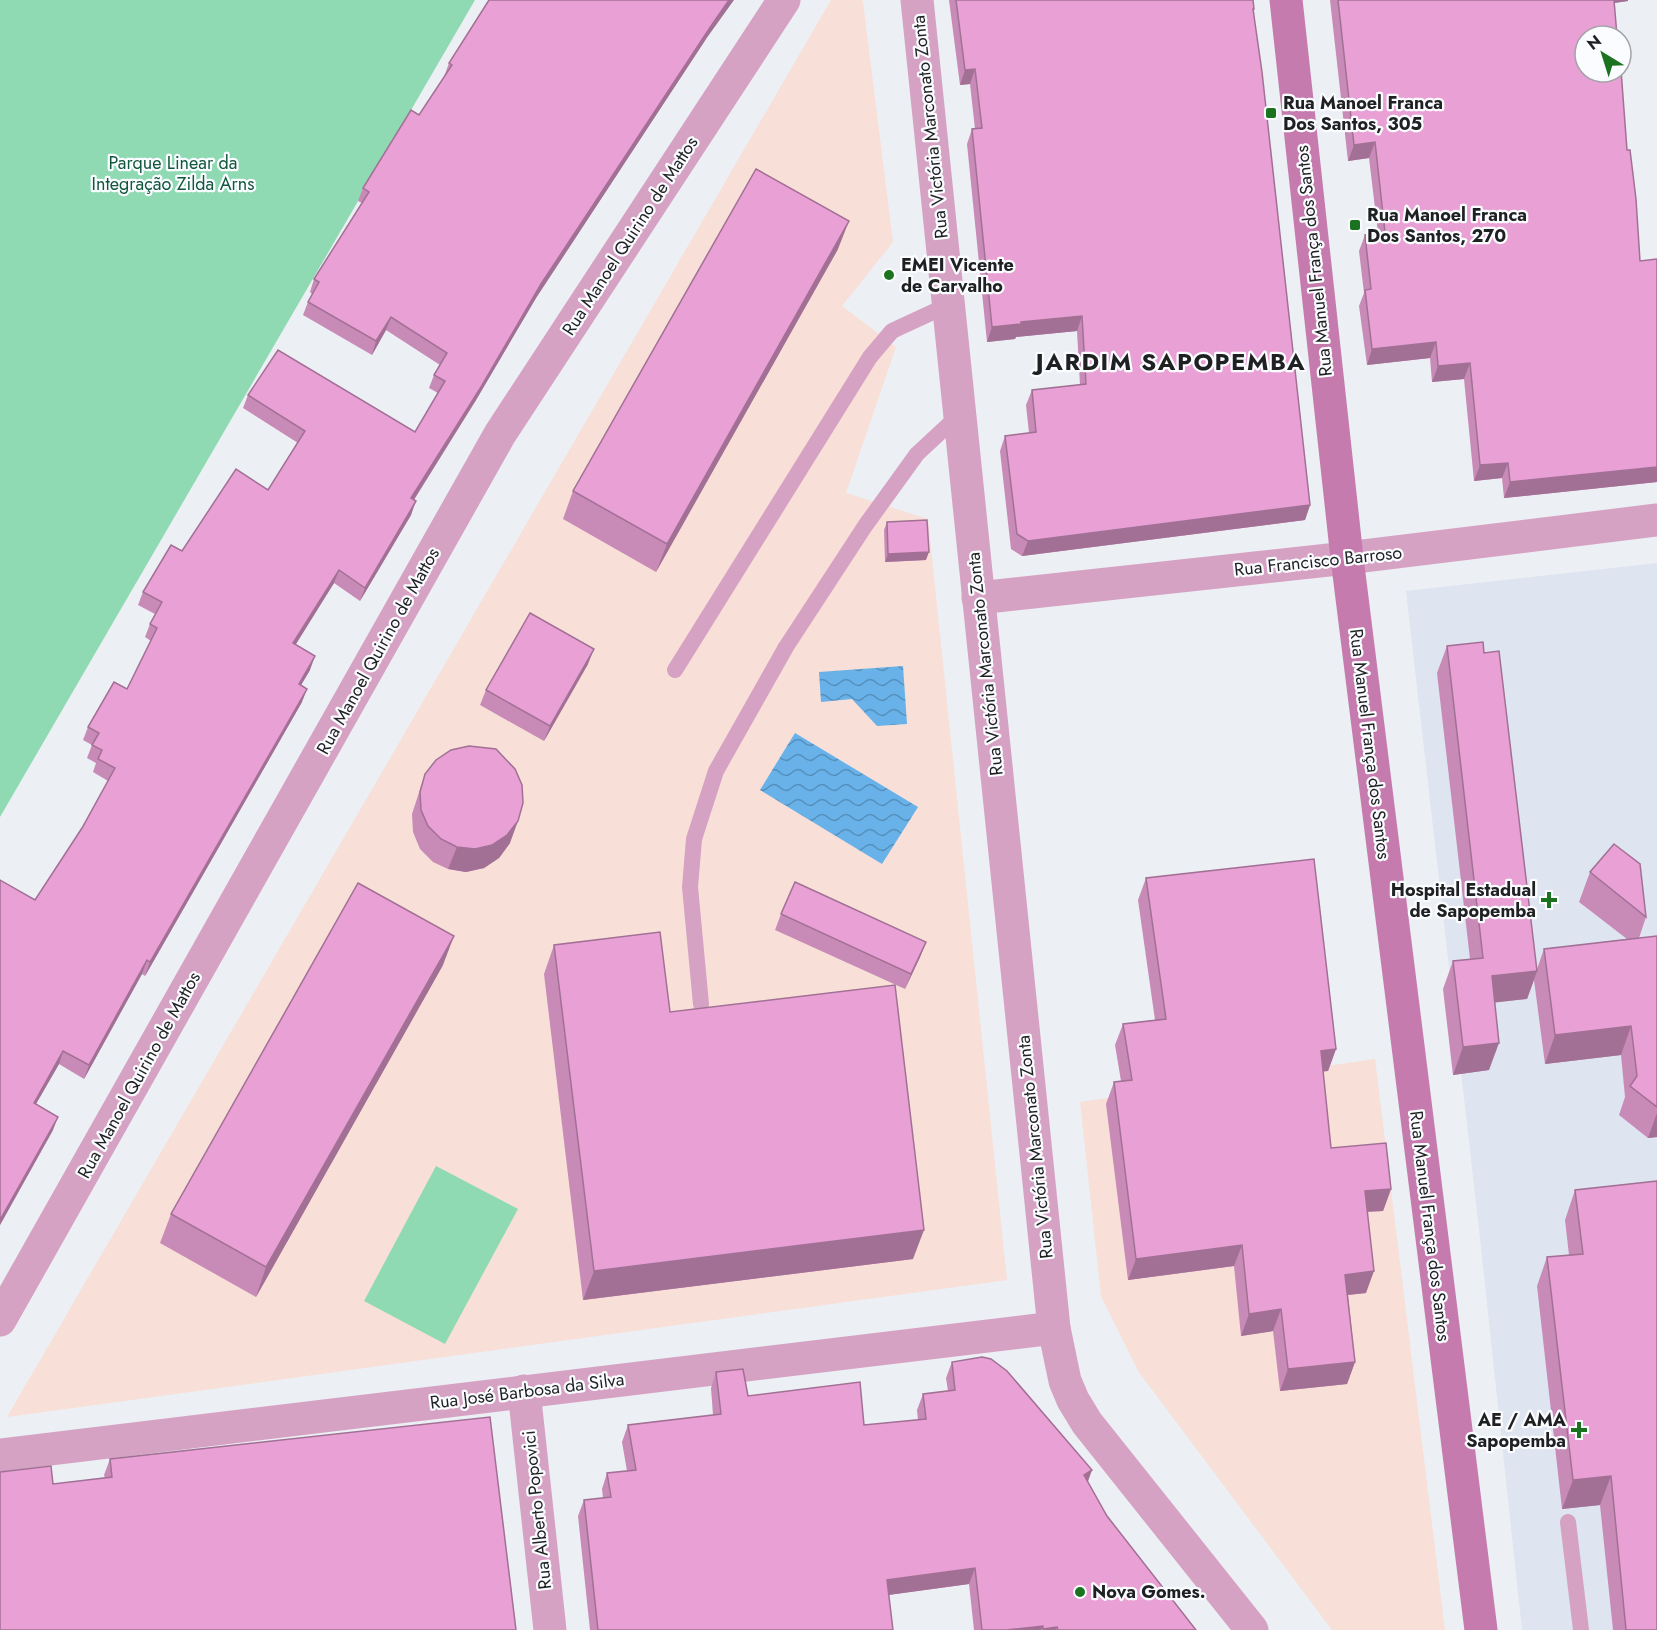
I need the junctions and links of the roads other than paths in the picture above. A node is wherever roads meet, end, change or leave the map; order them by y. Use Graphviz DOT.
graph roads {
  1 [pos="784,0"];
  2 [pos="917,0"];
  3 [pos="1286,0"];
  4 [pos="948,305"];
  5 [pos="959,415"];
  6 [pos="1657,520"];
  7 [pos="1347,558"];
  8 [pos="978,598"];
  9 [pos="675,670"];
  10 [pos="701,1004"];
  11 [pos="0,1320"];
  12 [pos="1054,1328"];
  13 [pos="524,1391"];
  14 [pos="0,1455"];
  15 [pos="1568,1522"];
  16 [pos="550,1630"];
  17 [pos="1252,1630"];
  18 [pos="1481,1630"];
  19 [pos="1581,1630"];
  1 -- 11 [label="street, Rua Manoel Quirino de Mattos"];
  2 -- 4 [label="street, Rua Victória Marconato Zonta"];
  3 -- 7 [label="street, Rua Manuel França dos Santos"];
  4 -- 5 [label="street, Rua Victória Marconato Zonta"];
  4 -- 9 [label="lane"];
  5 -- 8 [label="street, Rua Victória Marconato Zonta"];
  5 -- 10 [label="lane"];
  6 -- 7 [label="street, Rua Francisco Barroso"];
  7 -- 8 [label="street, Rua Francisco Barroso"];
  7 -- 18 [label="street, Rua Manuel França dos Santos"];
  8 -- 12 [label="street, Rua Victória Marconato Zonta"];
  12 -- 13 [label="street, Rua José Barbosa da Silva"];
  12 -- 17 [label="street, Rua Victória Marconato Zonta"];
  13 -- 14 [label="street, Rua José Barbosa da Silva"];
  13 -- 16 [label="street, Rua Alberto Popovici"];
  15 -- 19 [label="lane"];
}
